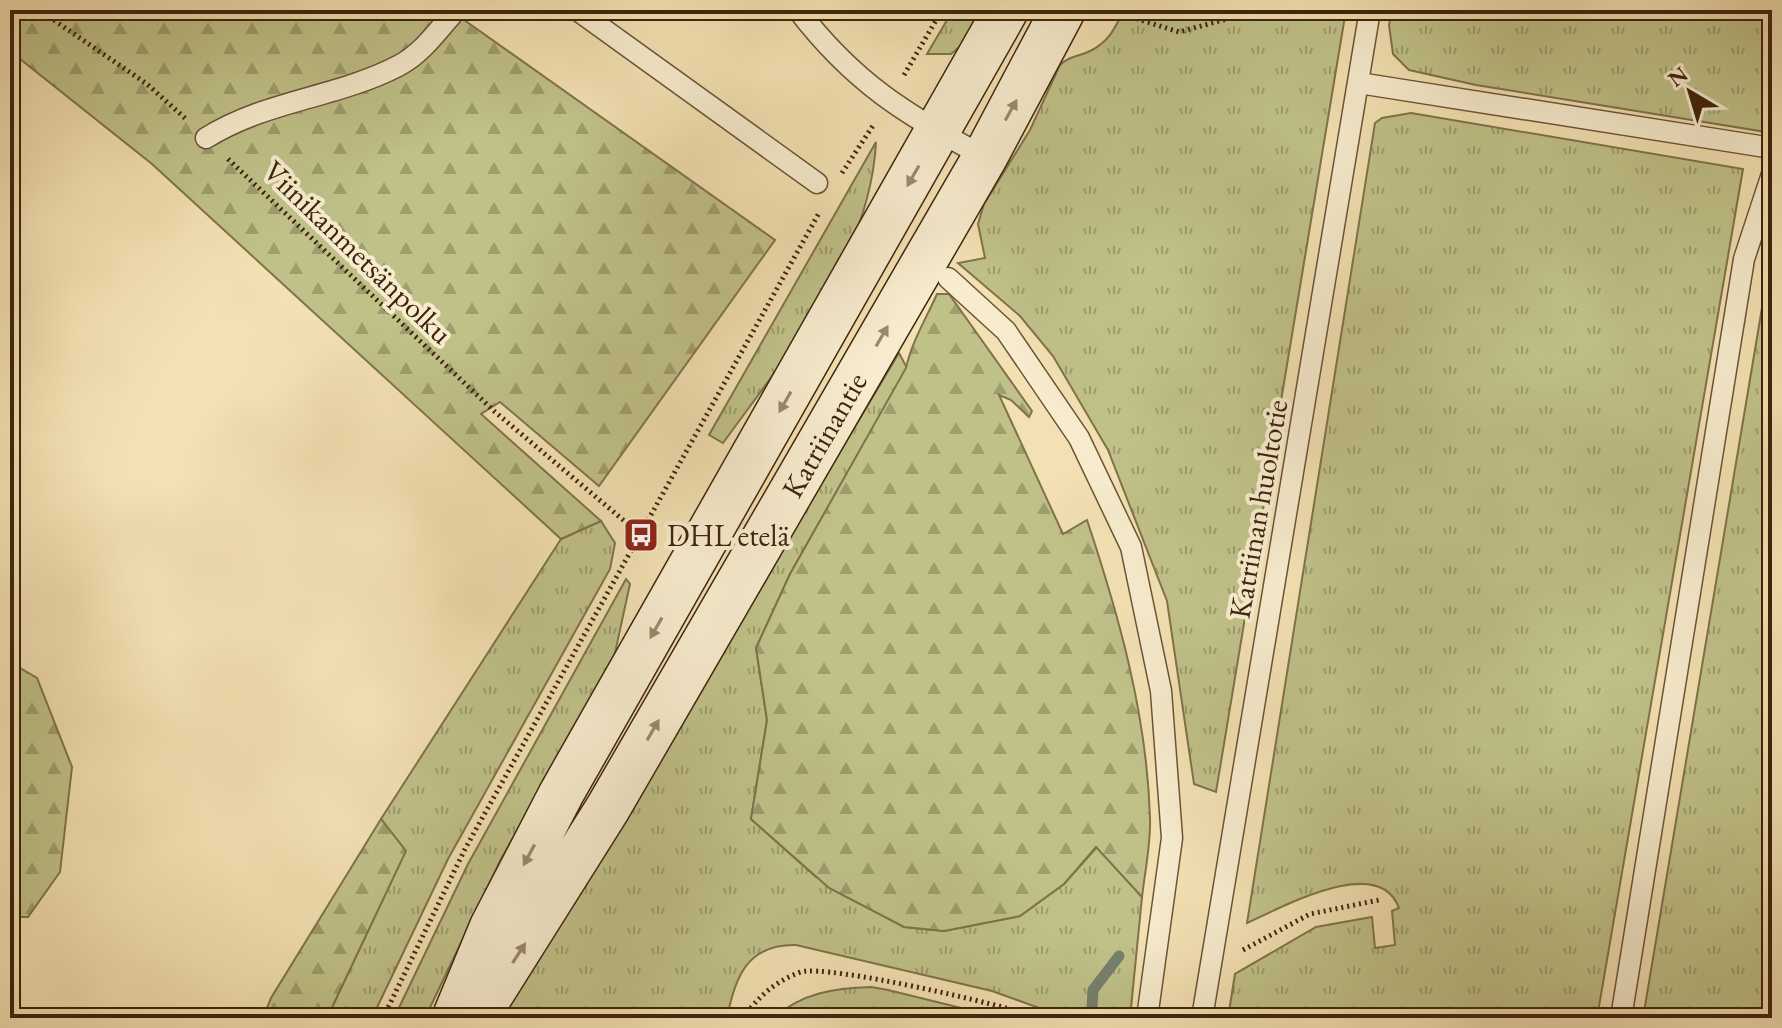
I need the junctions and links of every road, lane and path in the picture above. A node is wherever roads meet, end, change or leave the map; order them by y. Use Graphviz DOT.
graph roads {
  1 [pos="39,10"];
  2 [pos="456,10"];
  3 [pos="577,10"];
  4 [pos="798,10"];
  5 [pos="942,10"];
  6 [pos="1006,10"];
  7 [pos="1063,10"];
  8 [pos="1109,10"];
  9 [pos="1239,10"];
  10 [pos="1370,10"];
  11 [pos="1359,83"];
  12 [pos="888,102"];
  13 [pos="938,132"];
  14 [pos="206,138"];
  15 [pos="1772,148"];
  16 [pos="985,157"];
  17 [pos="1772,174"];
  18 [pos="827,182"];
  19 [pos="821,208"];
  20 [pos="948,278"];
  21 [pos="641,535"];
  22 [pos="1379,900"];
  23 [pos="1211,967"];
  24 [pos="383,1018"];
  25 [pos="454,1018"];
  26 [pos="476,1018"];
  27 [pos="744,1018"];
  28 [pos="1038,1018"];
  29 [pos="1147,1018"];
  30 [pos="1202,1018"];
  31 [pos="1621,1018"];
  1 -- 14 [label="path, Viinikanmetsänpolku"];
  2 -- 14 [label="lane"];
  3 -- 18 [label="lane"];
  4 -- 12 [label="lane"];
  5 -- 12 [label="path"];
  6 -- 13 [label="main road, Katriinantie"];
  16 -- 7 [label="main road, Katriinantie, one-way"];
  8 -- 9 [label="path"];
  10 -- 11 [label="lane, Katriinan huoltotie"];
  11 -- 15 [label="lane"];
  11 -- 23 [label="lane, Katriinan huoltotie"];
  12 -- 13 [label="lane"];
  12 -- 18 [label="path"];
  13 -- 16 [label="lane"];
  13 -- 25 [label="main road, Katriinantie, one-way"];
  14 -- 21 [label="path, Viinikanmetsänpolku"];
  26 -- 16 [label="main road, Katriinantie, one-way"];
  17 -- 31 [label="lane"];
  19 -- 21 [label="path"];
  20 -- 29 [label="lane"];
  21 -- 24 [label="path"];
  22 -- 23 [label="path"];
  23 -- 30 [label="lane, Katriinan huoltotie"];
  27 -- 28 [label="path"];
}
